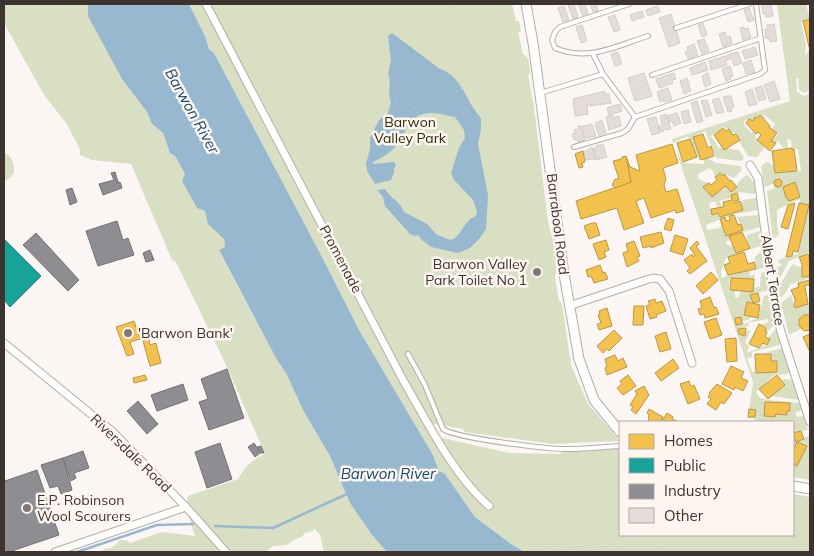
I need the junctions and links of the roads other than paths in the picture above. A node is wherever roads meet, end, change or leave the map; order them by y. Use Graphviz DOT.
graph roads {
  1 [pos="206,4"];
  2 [pos="526,4"];
  3 [pos="630,4"];
  4 [pos="749,4"];
  5 [pos="756,4"];
  6 [pos="676,28"];
  7 [pos="648,36"];
  8 [pos="761,38"];
  9 [pos="593,54"];
  10 [pos="603,74"];
  11 [pos="652,75"];
  12 [pos="540,93"];
  13 [pos="635,117"];
  14 [pos="574,147"];
  15 [pos="750,166"];
  16 [pos="569,306"];
  17 [pos="4,343"];
  18 [pos="408,354"];
  19 [pos="692,364"];
  20 [pos="810,422"];
  21 [pos="619,431"];
  22 [pos="619,446"];
  23 [pos="794,486"];
  24 [pos="810,489"];
  25 [pos="186,507"];
  26 [pos="489,510"];
  27 [pos="55,552"];
  28 [pos="226,552"];
  1 -- 26 [label="street, Promenade"];
  2 -- 12 [label="street, Barrabool Road"];
  3 -- 9 [label="lane"];
  4 -- 6 [label="lane"];
  5 -- 8 [label="lane"];
  7 -- 9 [label="lane"];
  8 -- 11 [label="lane"];
  8 -- 13 [label="lane"];
  9 -- 10 [label="lane"];
  10 -- 12 [label="lane"];
  10 -- 13 [label="lane"];
  12 -- 16 [label="street, Barrabool Road"];
  13 -- 14 [label="lane"];
  15 -- 20 [label="street, Albert Terrace"];
  16 -- 19 [label="street"];
  16 -- 21 [label="street, Barrabool Road"];
  17 -- 25 [label="street, Riversdale Road"];
  18 -- 22 [label="lane"];
  23 -- 24 [label="street"];
  25 -- 27 [label="street"];
  25 -- 28 [label="street, Riversdale Road"];
}
